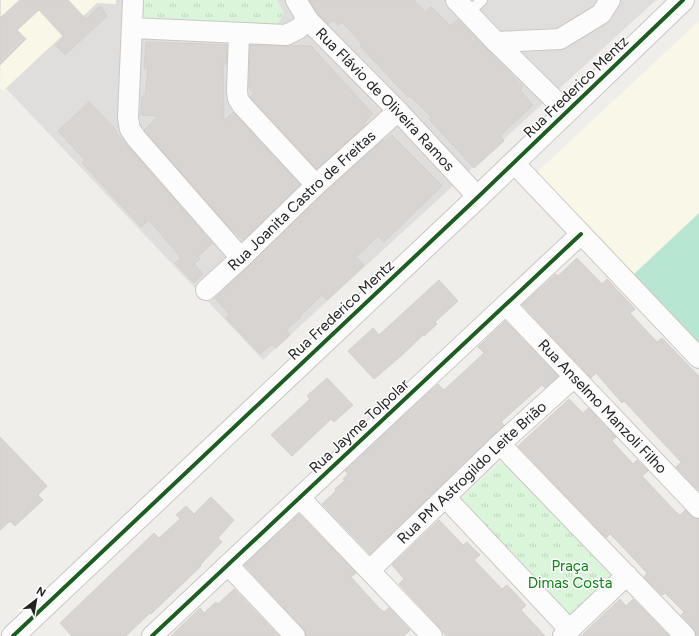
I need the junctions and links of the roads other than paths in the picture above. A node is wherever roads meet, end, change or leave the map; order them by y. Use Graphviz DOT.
graph roads {
  1 [pos="133,0"];
  2 [pos="296,0"];
  3 [pos="482,0"];
  4 [pos="610,0"];
  5 [pos="683,0"];
  6 [pos="462,7"];
  7 [pos="308,20"];
  8 [pos="133,28"];
  9 [pos="239,33"];
  10 [pos="496,42"];
  11 [pos="398,112"];
  12 [pos="567,112"];
  13 [pos="514,163"];
  14 [pos="316,185"];
  15 [pos="478,198"];
  16 [pos="581,234"];
  17 [pos="241,258"];
  18 [pos="206,290"];
  19 [pos="506,305"];
  20 [pos="699,358"];
  21 [pos="574,377"];
  22 [pos="500,444"];
  23 [pos="300,498"];
  24 [pos="446,498"];
  25 [pos="699,508"];
  26 [pos="228,565"];
  27 [pos="370,570"];
  28 [pos="627,575"];
  29 [pos="566,633"];
  30 [pos="426,634"];
  31 [pos="13,636"];
  32 [pos="152,636"];
  33 [pos="295,636"];
  34 [pos="685,636"];
  1 -- 8 [label="street"];
  2 -- 7 [label="street, Rua Flávio de Oliveira Ramos"];
  3 -- 6 [label="lane"];
  4 -- 10 [label="street"];
  5 -- 12 [label="street, Rua Frederico Mentz"];
  6 -- 10 [label="street"];
  7 -- 9 [label="street"];
  7 -- 11 [label="street, Rua Flávio de Oliveira Ramos"];
  8 -- 9 [label="street"];
  8 -- 17 [label="street"];
  9 -- 14 [label="street"];
  10 -- 12 [label="street"];
  11 -- 14 [label="street, Rua Joanita Castro de Freitas"];
  11 -- 15 [label="street, Rua Flávio de Oliveira Ramos"];
  12 -- 13 [label="street, Rua Frederico Mentz"];
  13 -- 15 [label="street, Rua Frederico Mentz"];
  13 -- 16 [label="street"];
  14 -- 17 [label="street, Rua Joanita Castro de Freitas"];
  15 -- 31 [label="street, Rua Frederico Mentz"];
  16 -- 19 [label="street, Rua Jayme Tolpolar"];
  16 -- 20 [label="street"];
  17 -- 18 [label="street, Rua Joanita Castro de Freitas"];
  19 -- 21 [label="street, Rua Anselmo Manzoli Filho"];
  19 -- 23 [label="street, Rua Jayme Tolpolar"];
  21 -- 22 [label="street, Rua PM Astrogildo Leite Brião"];
  21 -- 25 [label="street, Rua Anselmo Manzoli Filho"];
  22 -- 24 [label="street, Rua PM Astrogildo Leite Brião"];
  22 -- 28 [label="street"];
  23 -- 26 [label="street, Rua Jayme Tolpolar"];
  23 -- 27 [label="street"];
  24 -- 27 [label="street, Rua PM Astrogildo Leite Brião"];
  24 -- 29 [label="street"];
  26 -- 32 [label="street, Rua Jayme Tolpolar"];
  26 -- 33 [label="street"];
  27 -- 30 [label="street"];
  28 -- 29 [label="street"];
  28 -- 34 [label="street"];
}
